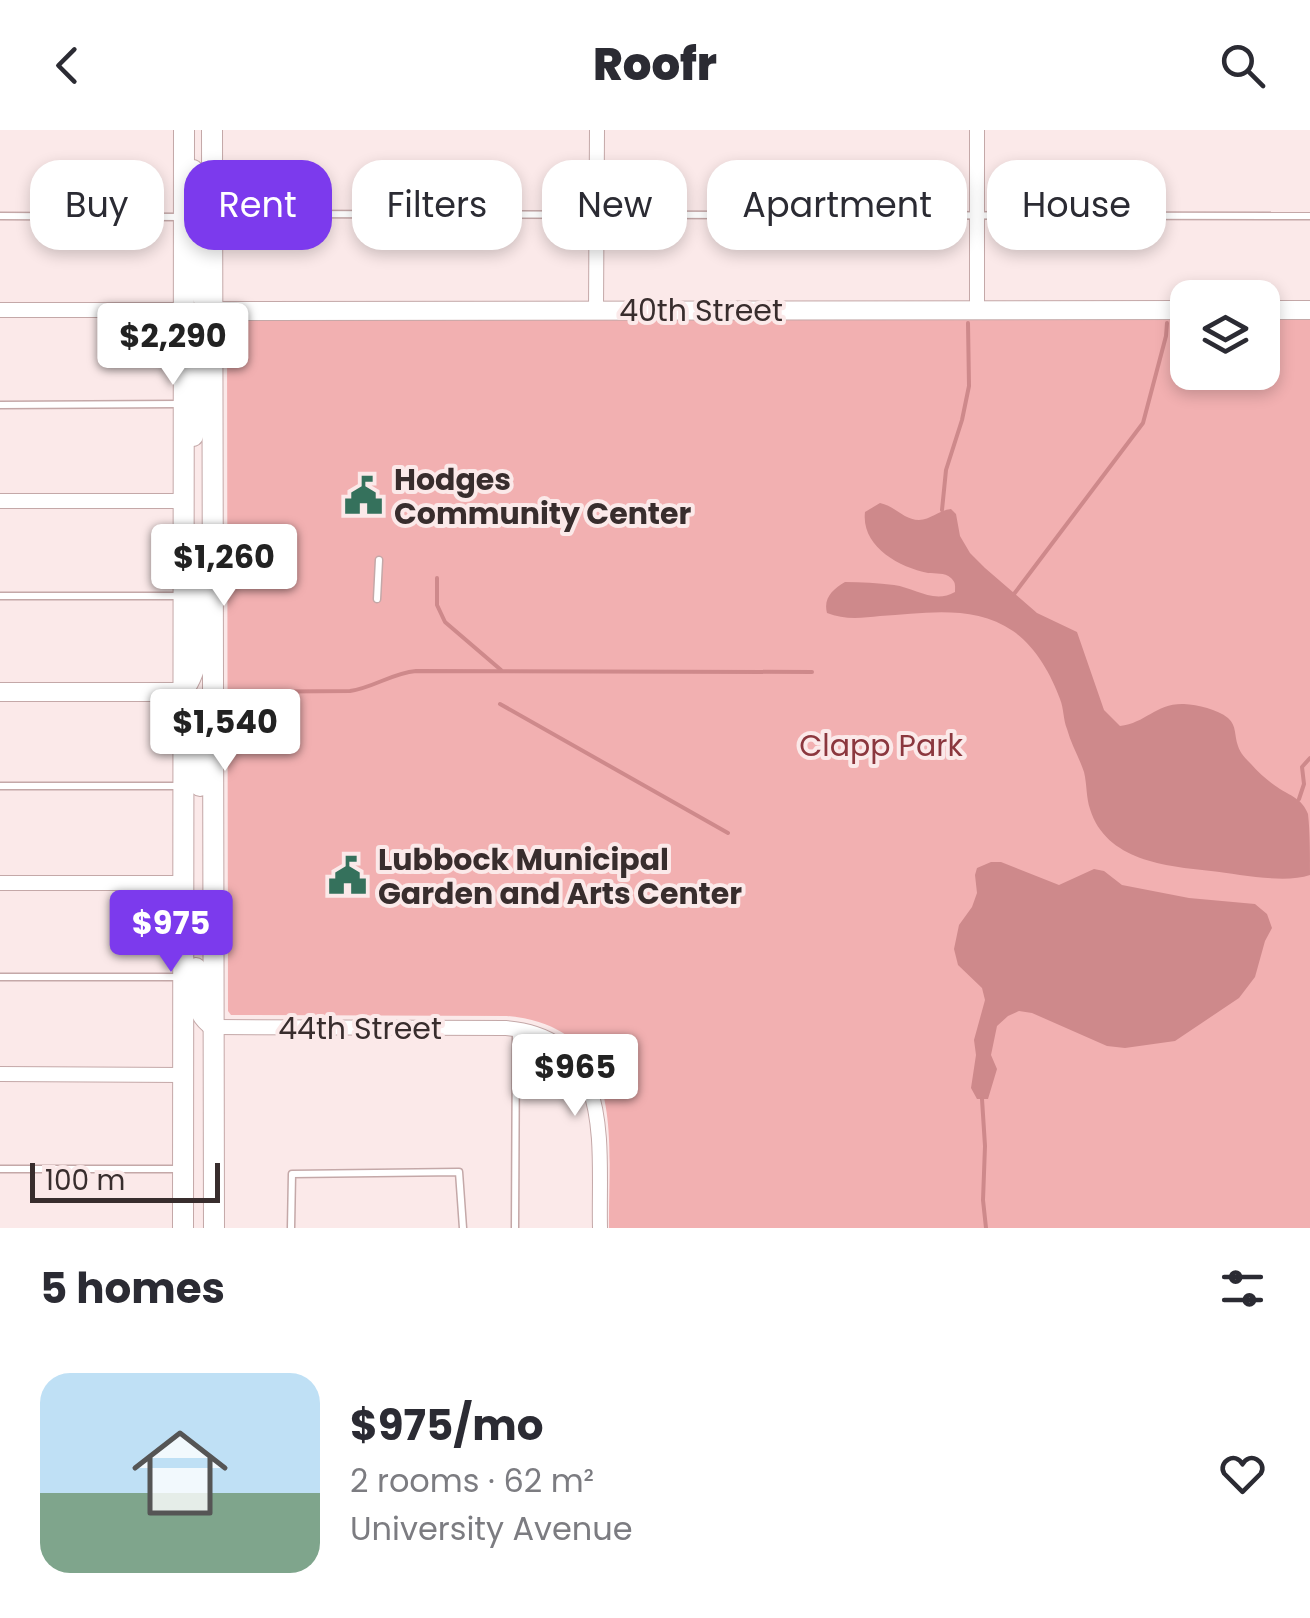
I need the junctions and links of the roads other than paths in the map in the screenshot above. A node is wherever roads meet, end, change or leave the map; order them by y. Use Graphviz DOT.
graph roads {
  1 [pos="212,130"];
  2 [pos="597,130"];
  3 [pos="977,130"];
  4 [pos="184,131"];
  5 [pos="212,160"];
  6 [pos="597,160"];
  7 [pos="332,214"];
  8 [pos="542,215"];
  9 [pos="687,215"];
  10 [pos="977,215"];
  11 [pos="0,216"];
  12 [pos="1310,216"];
  13 [pos="183,217"];
  14 [pos="213,250"];
  15 [pos="596,250"];
  16 [pos="0,310"];
  17 [pos="182,310"];
  18 [pos="214,310"];
  19 [pos="596,310"];
  20 [pos="977,310"];
  21 [pos="1170,310"];
  22 [pos="1280,310"];
  23 [pos="1310,310"];
  24 [pos="183,404"];
  25 [pos="0,405"];
  26 [pos="184,497"];
  27 [pos="0,501"];
  28 [pos="214,501"];
  29 [pos="379,560"];
  30 [pos="0,596"];
  31 [pos="183,596"];
  32 [pos="377,599"];
  33 [pos="0,692"];
  34 [pos="182,692"];
  35 [pos="0,786"];
  36 [pos="182,786"];
  37 [pos="0,882"];
  38 [pos="183,882"];
  39 [pos="214,882"];
  40 [pos="0,977"];
  41 [pos="183,977"];
  42 [pos="214,1027"];
  43 [pos="511,1028"];
  44 [pos="0,1074"];
  45 [pos="182,1074"];
  46 [pos="0,1169"];
  47 [pos="183,1169"];
  48 [pos="183,1228"];
  49 [pos="214,1228"];
  50 [pos="290,1228"];
  51 [pos="463,1228"];
  52 [pos="516,1228"];
  53 [pos="600,1228"];
  1 -- 5 [label="main road"];
  2 -- 6 [label="street"];
  3 -- 10 [label="street"];
  4 -- 13 [label="main road"];
  4 -- 18 [label="main road"];
  7 -- 8 [label="lane"];
  9 -- 10 [label="lane"];
  10 -- 12 [label="lane"];
  10 -- 20 [label="street"];
  11 -- 13 [label="lane"];
  13 -- 17 [label="main road"];
  14 -- 18 [label="main road"];
  15 -- 19 [label="street"];
  16 -- 17 [label="street"];
  17 -- 24 [label="main road"];
  18 -- 19 [label="street, 40th Street"];
  18 -- 26 [label="main road"];
  18 -- 28 [label="main road"];
  19 -- 20 [label="street, 40th Street"];
  20 -- 21 [label="street, 40th Street"];
  22 -- 23 [label="street"];
  24 -- 25 [label="lane"];
  24 -- 26 [label="main road"];
  26 -- 27 [label="street"];
  26 -- 31 [label="main road"];
  28 -- 34 [label="main road"];
  28 -- 39 [label="main road"];
  29 -- 32 [label="lane"];
  30 -- 31 [label="lane"];
  31 -- 34 [label="main road"];
  33 -- 34 [label="street"];
  34 -- 36 [label="main road"];
  34 -- 39 [label="main road"];
  35 -- 36 [label="lane"];
  36 -- 38 [label="main road"];
  37 -- 38 [label="street"];
  38 -- 41 [label="main road"];
  38 -- 42 [label="main road"];
  39 -- 42 [label="main road"];
  40 -- 41 [label="lane"];
  41 -- 45 [label="main road"];
  42 -- 43 [label="street, 44th Street"];
  42 -- 49 [label="main road"];
  43 -- 52 [label="lane"];
  43 -- 53 [label="street"];
  44 -- 45 [label="street"];
  45 -- 47 [label="main road"];
  46 -- 47 [label="lane"];
  47 -- 48 [label="main road"];
  50 -- 51 [label="lane"];
}
